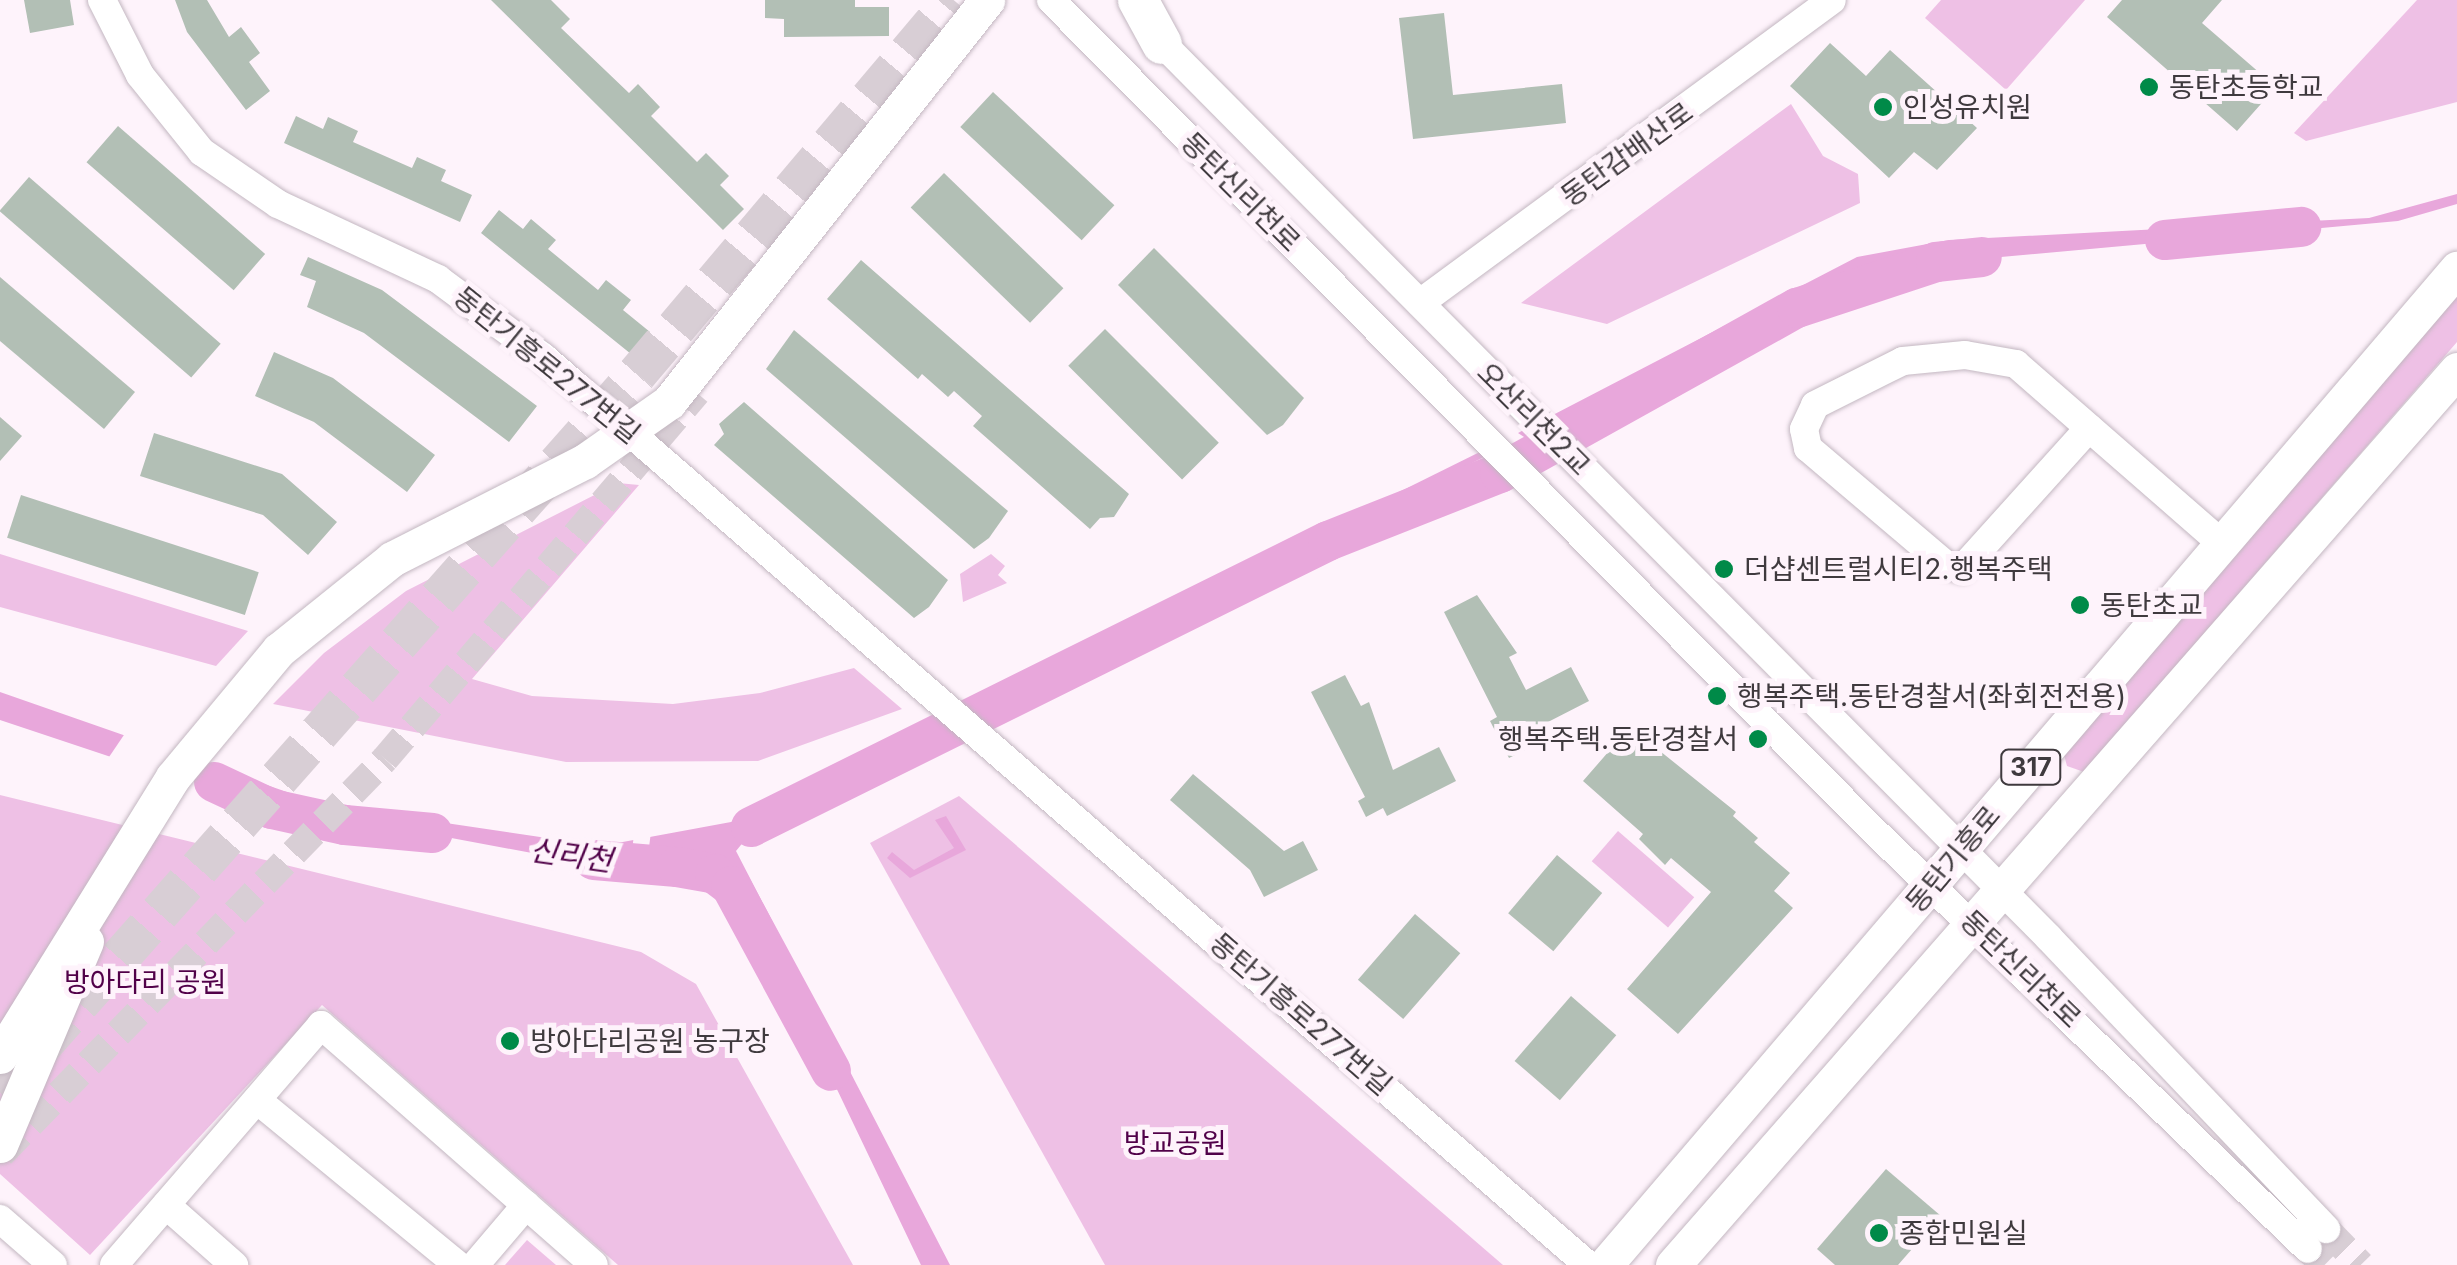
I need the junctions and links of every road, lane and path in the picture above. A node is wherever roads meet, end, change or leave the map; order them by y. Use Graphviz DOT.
graph roads {
  1 [pos="102,0"];
  2 [pos="119,0"];
  3 [pos="1051,0"];
  4 [pos="1119,0"];
  5 [pos="1138,0"];
  6 [pos="1832,0"];
  7 [pos="988,1"];
  8 [pos="122,38"];
  9 [pos="1162,44"];
  10 [pos="2457,269"];
  11 [pos="1420,303"];
  12 [pos="1464,348"];
  13 [pos="2457,370"];
  14 [pos="1430,384"];
  15 [pos="2090,428"];
  16 [pos="630,430"];
  17 [pos="1604,489"];
  18 [pos="1565,519"];
  19 [pos="2222,544"];
  20 [pos="1961,849"];
  21 [pos="1932,884"];
  22 [pos="1999,888"];
  23 [pos="92,911"];
  24 [pos="1970,920"];
  25 [pos="0,1056"];
  26 [pos="257,1100"];
  27 [pos="0,1145"];
  28 [pos="166,1205"];
  29 [pos="526,1206"];
  30 [pos="0,1219"];
  31 [pos="52,1265"];
  32 [pos="114,1265"];
  33 [pos="234,1265"];
  34 [pos="458,1265"];
  35 [pos="475,1265"];
  36 [pos="594,1265"];
  37 [pos="1588,1265"];
  38 [pos="1605,1265"];
  39 [pos="1673,1265"];
  1 -- 8 [label="street, 동탄기흥로277번길"];
  2 -- 8 [label="street, 동탄기흥로277번길"];
  3 -- 14 [label="street, 동탄신리천로"];
  4 -- 9 [label="street, 동탄신리천로"];
  5 -- 9 [label="highway"];
  6 -- 11 [label="street, 동탄감배산로"];
  7 -- 16 [label="main road"];
  8 -- 16 [label="street, 동탄기흥로277번길"];
  9 -- 11 [label="street, 동탄신리천로"];
  10 -- 19 [label="main road, 동탄기흥로 / 317"];
  11 -- 12 [label="street, 동탄신리천로"];
  12 -- 17 [label="street, 오산리천2교"];
  13 -- 22 [label="main road, 동탄기흥로 / 317"];
  14 -- 18 [label="street, 오산리천2교"];
  15 -- 15 [label="street"];
  15 -- 19 [label="street"];
  16 -- 23 [label="main road"];
  16 -- 37 [label="street, 동탄기흥로277번길"];
  17 -- 20 [label="street, 동탄신리천로"];
  18 -- 21 [label="street, 동탄신리천로"];
  19 -- 20 [label="main road, 동탄기흥로 / 317"];
  20 -- 21 [label="main road, 동탄기흥로 / 317"];
  20 -- 22 [label="street, 동탄신리천로"];
  21 -- 24 [label="street, 동탄신리천로"];
  21 -- 38 [label="main road, 동탄기흥로 / 317"];
  22 -- 24 [label="main road, 동탄기흥로 / 317"];
  22 -- 24 [label="street, 동탄신리천로"];
  23 -- 25 [label="main road"];
  23 -- 27 [label="main road"];
  24 -- 39 [label="main road, 동탄기흥로 / 317"];
  26 -- 28 [label="street"];
  26 -- 29 [label="street"];
  26 -- 34 [label="street"];
  28 -- 32 [label="street"];
  28 -- 33 [label="street"];
  29 -- 35 [label="street"];
  29 -- 36 [label="street"];
  30 -- 31 [label="street"];
}
